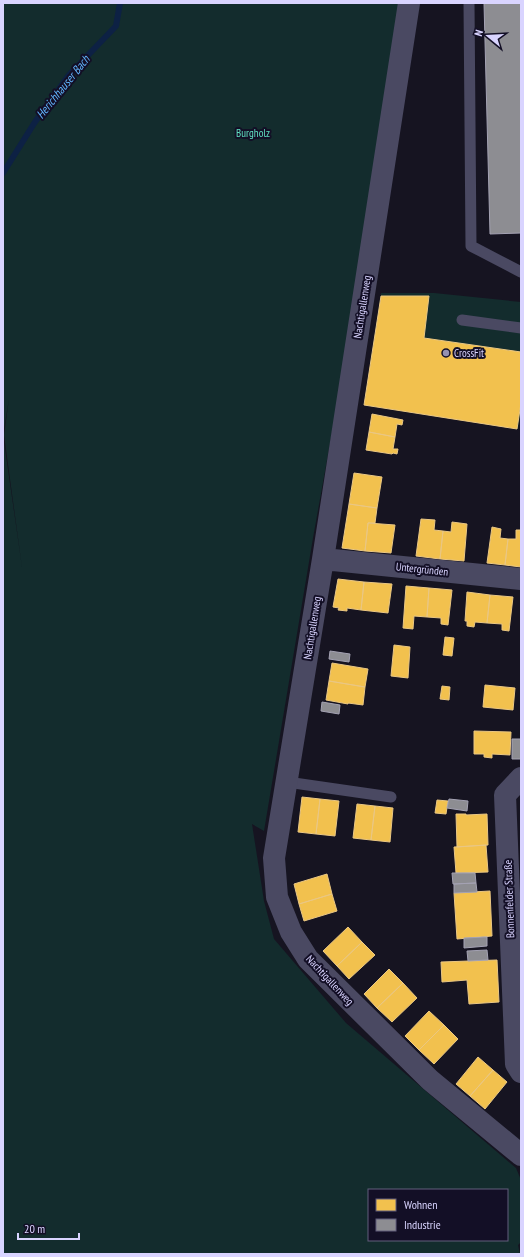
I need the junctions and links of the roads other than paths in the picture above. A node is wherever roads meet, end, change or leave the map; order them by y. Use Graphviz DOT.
graph roads {
  1 [pos="409,3"];
  2 [pos="469,3"];
  3 [pos="521,272"];
  4 [pos="462,320"];
  5 [pos="521,328"];
  6 [pos="323,559"];
  7 [pos="521,579"];
  8 [pos="521,778"];
  9 [pos="288,782"];
  10 [pos="390,796"];
  11 [pos="521,1072"];
  12 [pos="521,1155"];
  1 -- 6 [label="street, Nachtigallenweg"];
  2 -- 3 [label="lane"];
  4 -- 5 [label="lane"];
  6 -- 7 [label="street, Untergründen"];
  6 -- 9 [label="street, Nachtigallenweg"];
  8 -- 11 [label="street, Bonnenfelder Straße"];
  9 -- 10 [label="lane"];
  9 -- 12 [label="street, Nachtigallenweg"];
}
